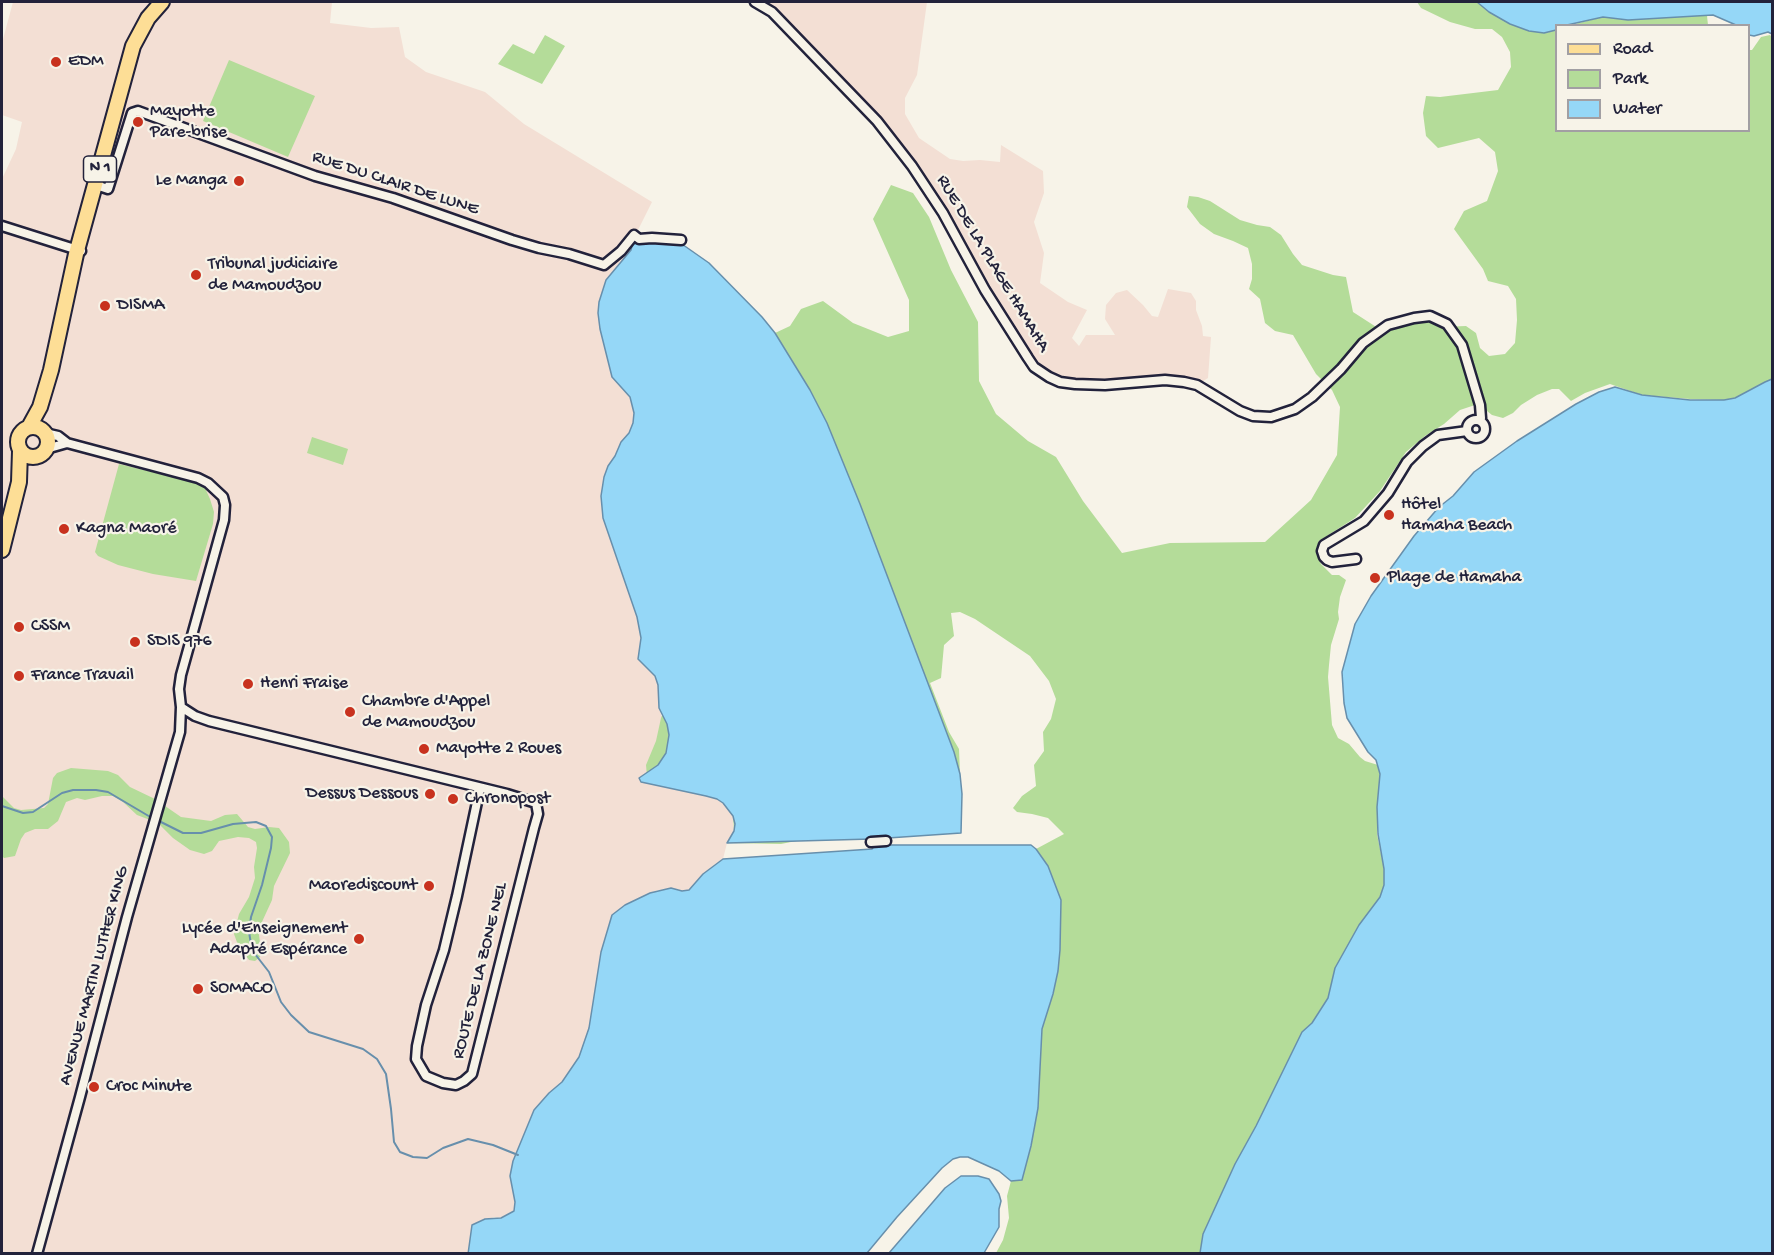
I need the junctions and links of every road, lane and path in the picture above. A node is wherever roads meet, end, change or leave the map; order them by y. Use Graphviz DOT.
graph roads {
  1 [pos="162,2"];
  2 [pos="755,2"];
  3 [pos="148,18"];
  4 [pos="109,134"];
  5 [pos="114,151"];
  6 [pos="99,186"];
  7 [pos="2,226"];
  8 [pos="681,240"];
  9 [pos="80,250"];
  10 [pos="62,324"];
  11 [pos="1480,420"];
  12 [pos="39,430"];
  13 [pos="1467,431"];
  14 [pos="67,443"];
  15 [pos="20,451"];
  16 [pos="41,453"];
  17 [pos="19,482"];
  18 [pos="4,528"];
  19 [pos="2,550"];
  20 [pos="1356,559"];
  21 [pos="181,707"];
  22 [pos="480,788"];
  23 [pos="886,841"];
  24 [pos="871,842"];
  25 [pos="37,1254"];
  1 -- 3 [label="main road, N 1"];
  2 -- 11 [label="street, RUE DE LA PLAGE HAMAHA"];
  3 -- 4 [label="main road, N 1"];
  3 -- 5 [label="main road, N 1"];
  4 -- 5 [label="main road, N 1"];
  4 -- 6 [label="main road, N 1"];
  5 -- 6 [label="main road, N 1"];
  5 -- 8 [label="street, RUE DU CLAIR DE LUNE"];
  6 -- 9 [label="main road, N 1"];
  6 -- 10 [label="main road, N 1"];
  7 -- 9 [label="street"];
  9 -- 10 [label="main road, N 1"];
  10 -- 12 [label="main road, N 1"];
  11 -- 13 [label="street"];
  11 -- 13 [label="street"];
  12 -- 14 [label="street"];
  12 -- 15 [label="main road, N 1"];
  12 -- 16 [label="main road, N 1"];
  13 -- 20 [label="street"];
  14 -- 16 [label="street"];
  14 -- 21 [label="street"];
  15 -- 16 [label="main road"];
  15 -- 17 [label="main road, N 1"];
  16 -- 17 [label="main road, N 1"];
  17 -- 18 [label="main road, N 1"];
  18 -- 19 [label="main road, N 1"];
  21 -- 22 [label="street, ROUTE DE LA ZONE NEL"];
  21 -- 25 [label="street, AVENUE MARTIN LUTHER KING"];
  22 -- 22 [label="street, ROUTE DE LA ZONE NEL"];
  23 -- 24 [label="street"];
}
